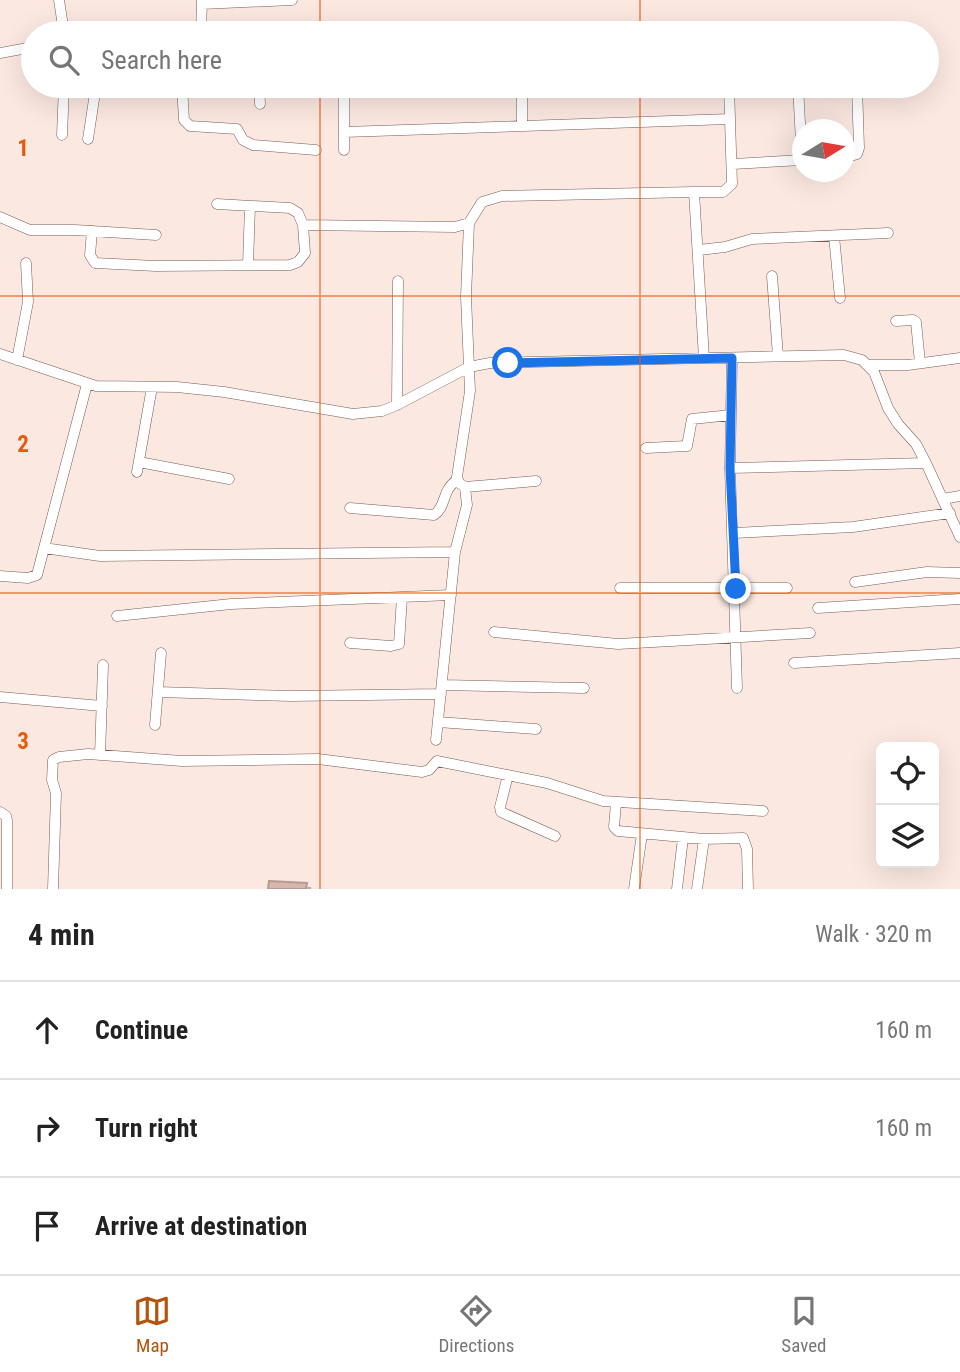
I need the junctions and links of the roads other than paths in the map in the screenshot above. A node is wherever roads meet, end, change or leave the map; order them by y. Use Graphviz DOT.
graph roads {
  1 [pos="59,0"];
  2 [pos="292,0"];
  3 [pos="202,2"];
  4 [pos="62,21"];
  5 [pos="201,21"];
  6 [pos="21,49"];
  7 [pos="0,52"];
  8 [pos="64,98"];
  9 [pos="94,98"];
  10 [pos="183,98"];
  11 [pos="260,98"];
  12 [pos="344,98"];
  13 [pos="522,98"];
  14 [pos="729,98"];
  15 [pos="799,98"];
  16 [pos="857,98"];
  17 [pos="260,104"];
  18 [pos="730,119"];
  19 [pos="800,119"];
  20 [pos="522,125"];
  21 [pos="344,132"];
  22 [pos="62,135"];
  23 [pos="88,139"];
  24 [pos="316,150"];
  25 [pos="344,150"];
  26 [pos="855,155"];
  27 [pos="792,161"];
  28 [pos="733,164"];
  29 [pos="694,192"];
  30 [pos="217,204"];
  31 [pos="250,206"];
  32 [pos="0,217"];
  33 [pos="469,223"];
  34 [pos="303,225"];
  35 [pos="92,231"];
  36 [pos="888,233"];
  37 [pos="156,235"];
  38 [pos="834,236"];
  39 [pos="699,250"];
  40 [pos="26,263"];
  41 [pos="248,265"];
  42 [pos="772,276"];
  43 [pos="398,281"];
  44 [pos="841,298"];
  45 [pos="896,321"];
  46 [pos="0,354"];
  47 [pos="778,356"];
  48 [pos="704,358"];
  49 [pos="732,358"];
  50 [pos="960,358"];
  51 [pos="17,360"];
  52 [pos="920,363"];
  53 [pos="869,365"];
  54 [pos="469,367"];
  55 [pos="87,384"];
  56 [pos="152,387"];
  57 [pos="397,405"];
  58 [pos="731,415"];
  59 [pos="646,448"];
  60 [pos="926,463"];
  61 [pos="730,468"];
  62 [pos="229,479"];
  63 [pos="536,481"];
  64 [pos="461,483"];
  65 [pos="960,496"];
  66 [pos="943,499"];
  67 [pos="350,508"];
  68 [pos="950,513"];
  69 [pos="734,533"];
  70 [pos="960,537"];
  71 [pos="44,548"];
  72 [pos="455,552"];
  73 [pos="960,573"];
  74 [pos="0,576"];
  75 [pos="855,582"];
  76 [pos="620,588"];
  77 [pos="736,589"];
  78 [pos="787,589"];
  79 [pos="451,595"];
  80 [pos="402,597"];
  81 [pos="960,599"];
  82 [pos="818,608"];
  83 [pos="117,616"];
  84 [pos="494,632"];
  85 [pos="810,633"];
  86 [pos="735,637"];
  87 [pos="350,643"];
  88 [pos="161,653"];
  89 [pos="960,653"];
  90 [pos="794,663"];
  91 [pos="103,665"];
  92 [pos="584,688"];
  93 [pos="737,688"];
  94 [pos="441,690"];
  95 [pos="158,692"];
  96 [pos="0,697"];
  97 [pos="102,706"];
  98 [pos="438,722"];
  99 [pos="155,726"];
  100 [pos="536,729"];
  101 [pos="436,740"];
  102 [pos="100,755"];
  103 [pos="508,775"];
  104 [pos="616,803"];
  105 [pos="763,811"];
  106 [pos="0,812"];
  107 [pos="642,834"];
  108 [pos="555,836"];
  109 [pos="683,838"];
  110 [pos="704,839"];
  111 [pos="7,889"];
  112 [pos="52,889"];
  113 [pos="634,889"];
  114 [pos="677,889"];
  115 [pos="697,889"];
  116 [pos="748,889"];
  1 -- 4 [label="street"];
  2 -- 3 [label="street"];
  3 -- 5 [label="street"];
  6 -- 7 [label="street"];
  8 -- 22 [label="street"];
  9 -- 23 [label="street"];
  10 -- 24 [label="street"];
  11 -- 17 [label="street"];
  12 -- 21 [label="street"];
  13 -- 20 [label="street"];
  14 -- 18 [label="street"];
  15 -- 19 [label="street"];
  16 -- 26 [label="street"];
  18 -- 20 [label="street"];
  18 -- 28 [label="street"];
  20 -- 21 [label="street"];
  21 -- 25 [label="street"];
  27 -- 28 [label="street"];
  28 -- 29 [label="street"];
  29 -- 33 [label="street"];
  29 -- 39 [label="street"];
  30 -- 31 [label="street"];
  31 -- 34 [label="street"];
  31 -- 41 [label="street"];
  32 -- 35 [label="street"];
  33 -- 34 [label="street"];
  33 -- 54 [label="street"];
  34 -- 41 [label="street"];
  35 -- 37 [label="street"];
  35 -- 41 [label="street"];
  36 -- 38 [label="street"];
  38 -- 39 [label="street"];
  38 -- 44 [label="street"];
  39 -- 48 [label="street"];
  40 -- 51 [label="street"];
  42 -- 47 [label="street"];
  43 -- 57 [label="street"];
  45 -- 52 [label="street"];
  46 -- 51 [label="street"];
  47 -- 49 [label="street"];
  47 -- 53 [label="street"];
  48 -- 49 [label="street"];
  48 -- 54 [label="street"];
  49 -- 58 [label="street"];
  50 -- 52 [label="street"];
  51 -- 55 [label="street"];
  52 -- 53 [label="street"];
  53 -- 60 [label="street"];
  54 -- 57 [label="street"];
  54 -- 64 [label="street"];
  55 -- 56 [label="street"];
  55 -- 71 [label="street"];
  56 -- 57 [label="street"];
  56 -- 62 [label="street"];
  58 -- 59 [label="street"];
  58 -- 61 [label="street"];
  60 -- 61 [label="street"];
  60 -- 66 [label="street"];
  61 -- 69 [label="street"];
  63 -- 64 [label="street"];
  64 -- 67 [label="street"];
  64 -- 72 [label="street"];
  65 -- 66 [label="street"];
  66 -- 68 [label="street"];
  68 -- 69 [label="street"];
  68 -- 70 [label="street"];
  69 -- 77 [label="street"];
  71 -- 72 [label="street"];
  71 -- 74 [label="street"];
  72 -- 79 [label="street"];
  73 -- 75 [label="street"];
  76 -- 77 [label="street"];
  77 -- 78 [label="street"];
  77 -- 86 [label="street"];
  79 -- 80 [label="street"];
  79 -- 94 [label="street"];
  80 -- 83 [label="street"];
  80 -- 87 [label="street"];
  81 -- 82 [label="street"];
  84 -- 86 [label="street"];
  85 -- 86 [label="street"];
  86 -- 93 [label="street"];
  88 -- 95 [label="street"];
  89 -- 90 [label="street"];
  91 -- 97 [label="street"];
  92 -- 94 [label="street"];
  94 -- 95 [label="street"];
  94 -- 98 [label="street"];
  95 -- 99 [label="street"];
  96 -- 97 [label="street"];
  97 -- 102 [label="street"];
  98 -- 100 [label="street"];
  98 -- 101 [label="street"];
  102 -- 103 [label="street"];
  102 -- 112 [label="street"];
  103 -- 104 [label="street"];
  103 -- 108 [label="street"];
  104 -- 105 [label="street"];
  104 -- 107 [label="street"];
  106 -- 111 [label="street"];
  107 -- 109 [label="street"];
  107 -- 113 [label="street"];
  109 -- 110 [label="street"];
  109 -- 114 [label="street"];
  110 -- 115 [label="street"];
  110 -- 116 [label="street"];
}
